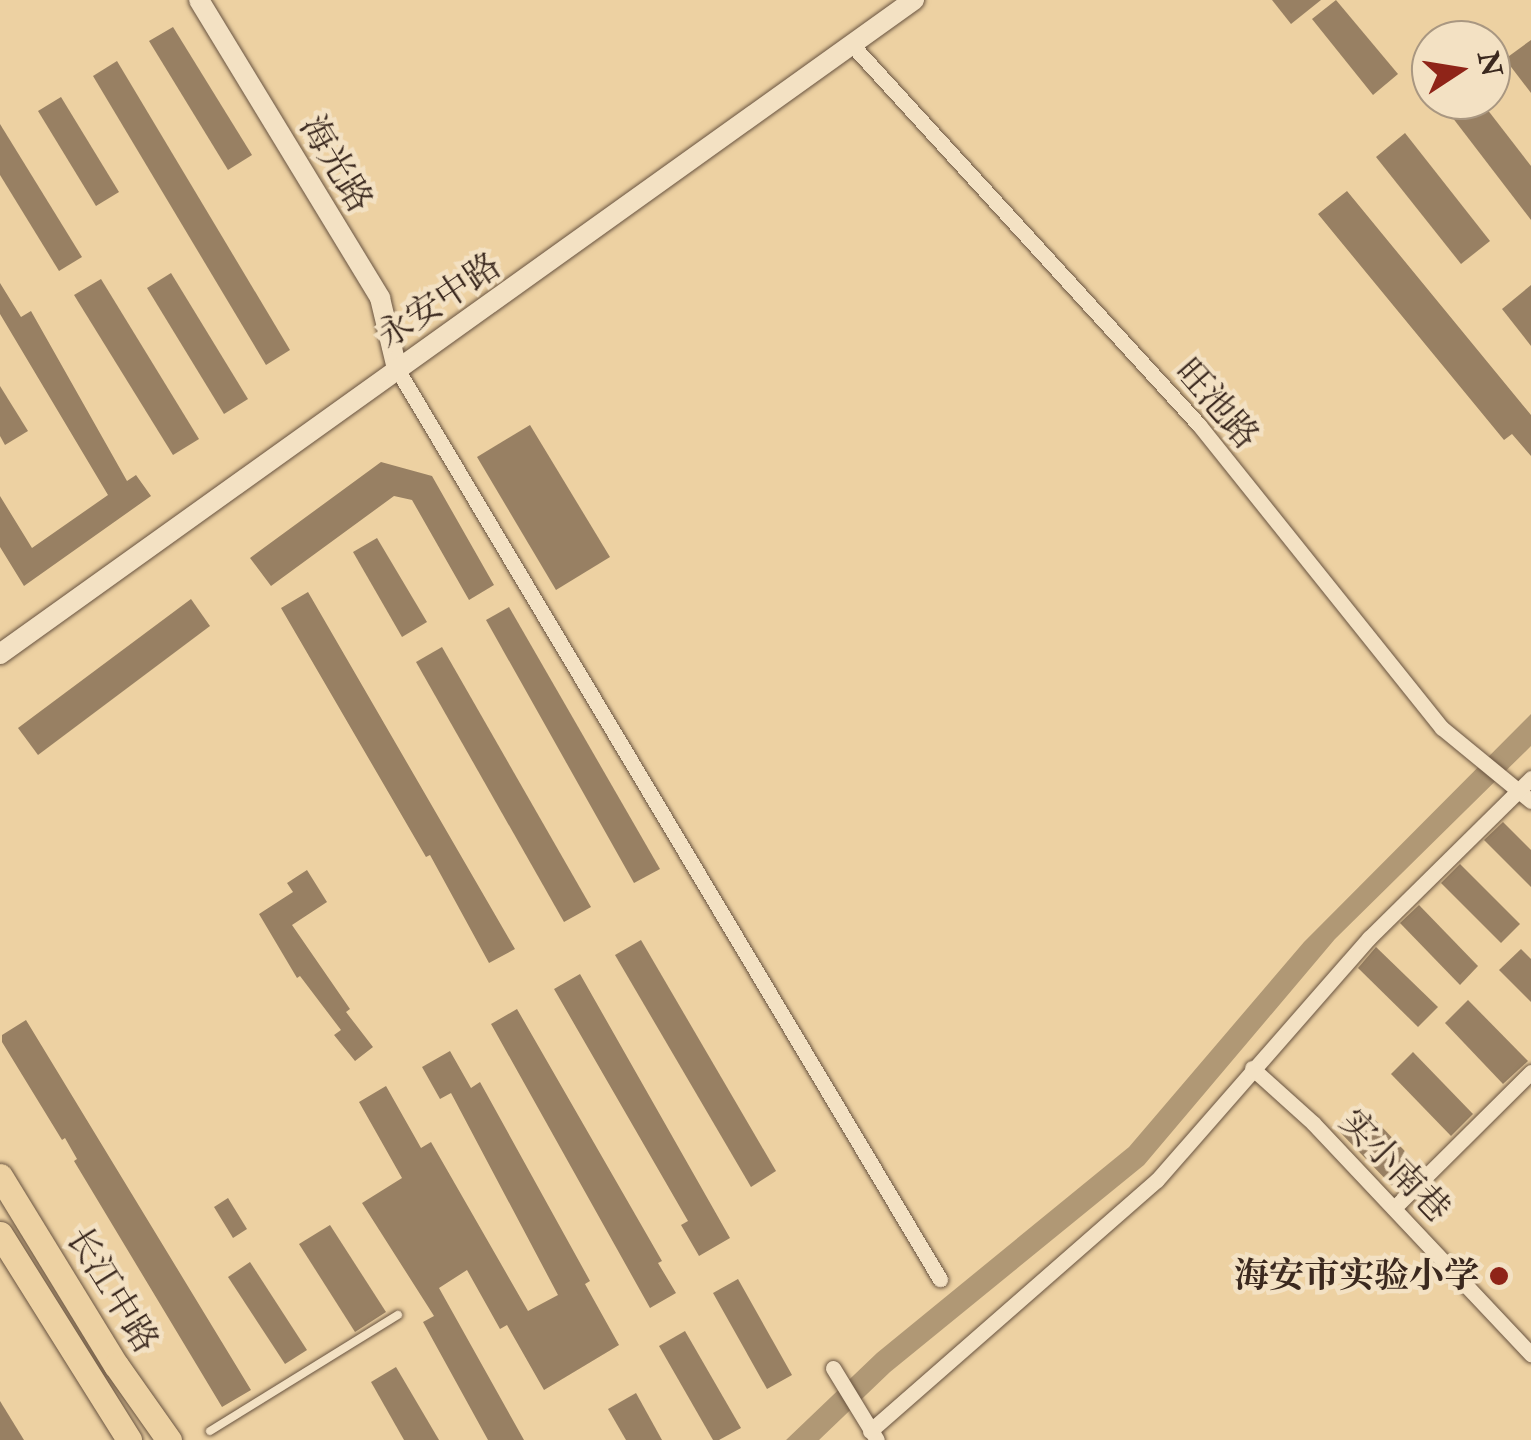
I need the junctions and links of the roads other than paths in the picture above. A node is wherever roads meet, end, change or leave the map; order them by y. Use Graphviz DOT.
graph roads {
  1 [pos="200,0"];
  2 [pos="914,0"];
  3 [pos="854,47"];
  4 [pos="397,369"];
  5 [pos="0,654"];
  6 [pos="1531,778"];
  7 [pos="1524,796"];
  8 [pos="1252,1068"];
  9 [pos="1531,1072"];
  10 [pos="0,1176"];
  11 [pos="1394,1208"];
  12 [pos="0,1234"];
  13 [pos="940,1278"];
  14 [pos="398,1315"];
  15 [pos="1531,1354"];
  16 [pos="835,1372"];
  17 [pos="210,1431"];
  18 [pos="871,1431"];
  19 [pos="129,1440"];
  20 [pos="169,1440"];
  1 -- 4 [label="street, 海光路"];
  2 -- 3 [label="street, 永安中路"];
  3 -- 4 [label="street, 永安中路"];
  3 -- 7 [label="street, 旺池路"];
  4 -- 5 [label="street, 永安中路"];
  4 -- 13 [label="street"];
  6 -- 7 [label="street"];
  7 -- 8 [label="street"];
  8 -- 11 [label="street, 实小南巷"];
  8 -- 18 [label="street"];
  9 -- 11 [label="street"];
  10 -- 20 [label="main road, 长江中路"];
  11 -- 15 [label="street, 实小南巷"];
  12 -- 19 [label="main road, 长江中路"];
  14 -- 17 [label="lane"];
  16 -- 18 [label="street"];
}
